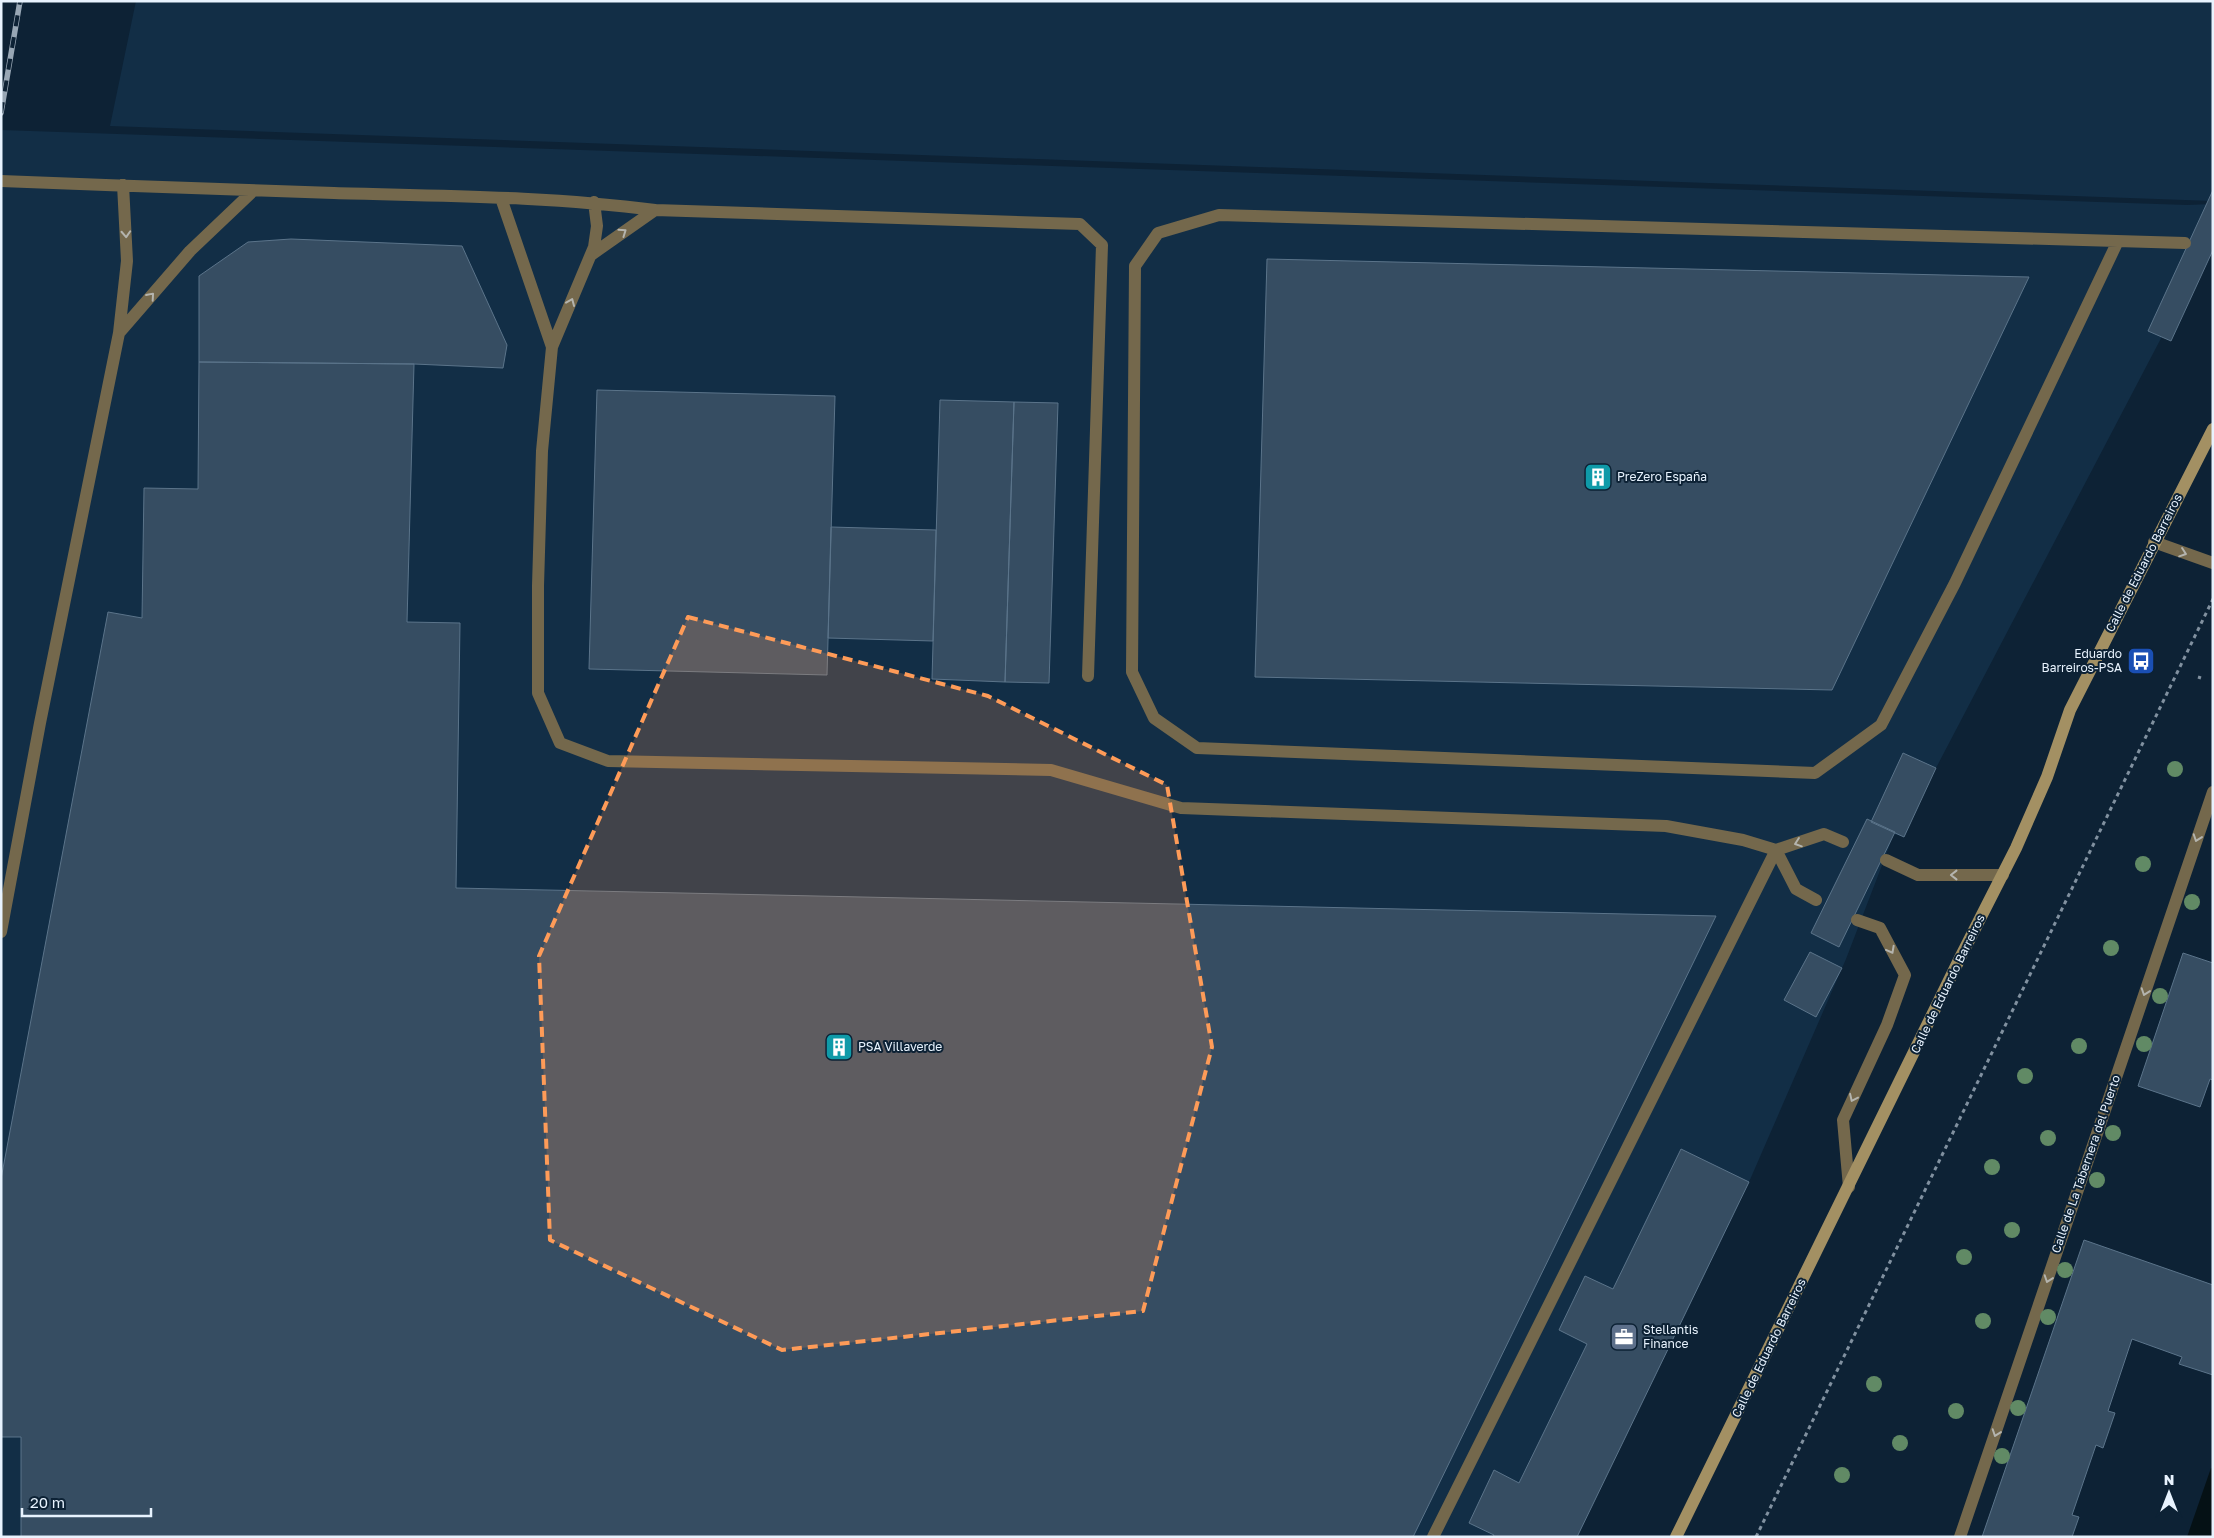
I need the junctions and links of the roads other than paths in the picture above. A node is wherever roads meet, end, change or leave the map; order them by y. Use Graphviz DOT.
graph roads {
  1 [pos="1,181"];
  2 [pos="123,185"];
  3 [pos="253,191"];
  4 [pos="500,198"];
  5 [pos="594,202"];
  6 [pos="655,210"];
  7 [pos="2117,243"];
  8 [pos="2185,244"];
  9 [pos="591,255"];
  10 [pos="119,333"];
  11 [pos="552,347"];
  12 [pos="2213,429"];
  13 [pos="2154,542"];
  14 [pos="2213,563"];
  15 [pos="1088,676"];
  16 [pos="2213,792"];
  17 [pos="1843,842"];
  18 [pos="1776,850"];
  19 [pos="1886,860"];
  20 [pos="2003,875"];
  21 [pos="1816,900"];
  22 [pos="1857,920"];
  23 [pos="1,932"];
  24 [pos="1849,1187"];
  25 [pos="1433,1537"];
  26 [pos="1676,1537"];
  27 [pos="1960,1537"];
  1 -- 2 [label="street"];
  2 -- 3 [label="street"];
  2 -- 10 [label="street, one-way"];
  3 -- 4 [label="street"];
  10 -- 3 [label="street, one-way"];
  4 -- 5 [label="street"];
  4 -- 11 [label="street"];
  5 -- 6 [label="street"];
  5 -- 9 [label="street"];
  9 -- 6 [label="street, one-way"];
  6 -- 15 [label="street"];
  7 -- 7 [label="street"];
  7 -- 8 [label="street"];
  11 -- 9 [label="street, one-way"];
  10 -- 23 [label="street"];
  11 -- 18 [label="street"];
  12 -- 13 [label="street, Calle de Eduardo Barreiros"];
  13 -- 14 [label="street, one-way"];
  13 -- 20 [label="street, Calle de Eduardo Barreiros"];
  16 -- 27 [label="street, Calle de La Tabernera del Puerto, one-way"];
  17 -- 18 [label="street, one-way"];
  18 -- 21 [label="street"];
  18 -- 25 [label="street"];
  20 -- 19 [label="street, one-way"];
  20 -- 24 [label="street, Calle de Eduardo Barreiros"];
  22 -- 24 [label="street, one-way"];
  24 -- 26 [label="street, Calle de Eduardo Barreiros"];
}
